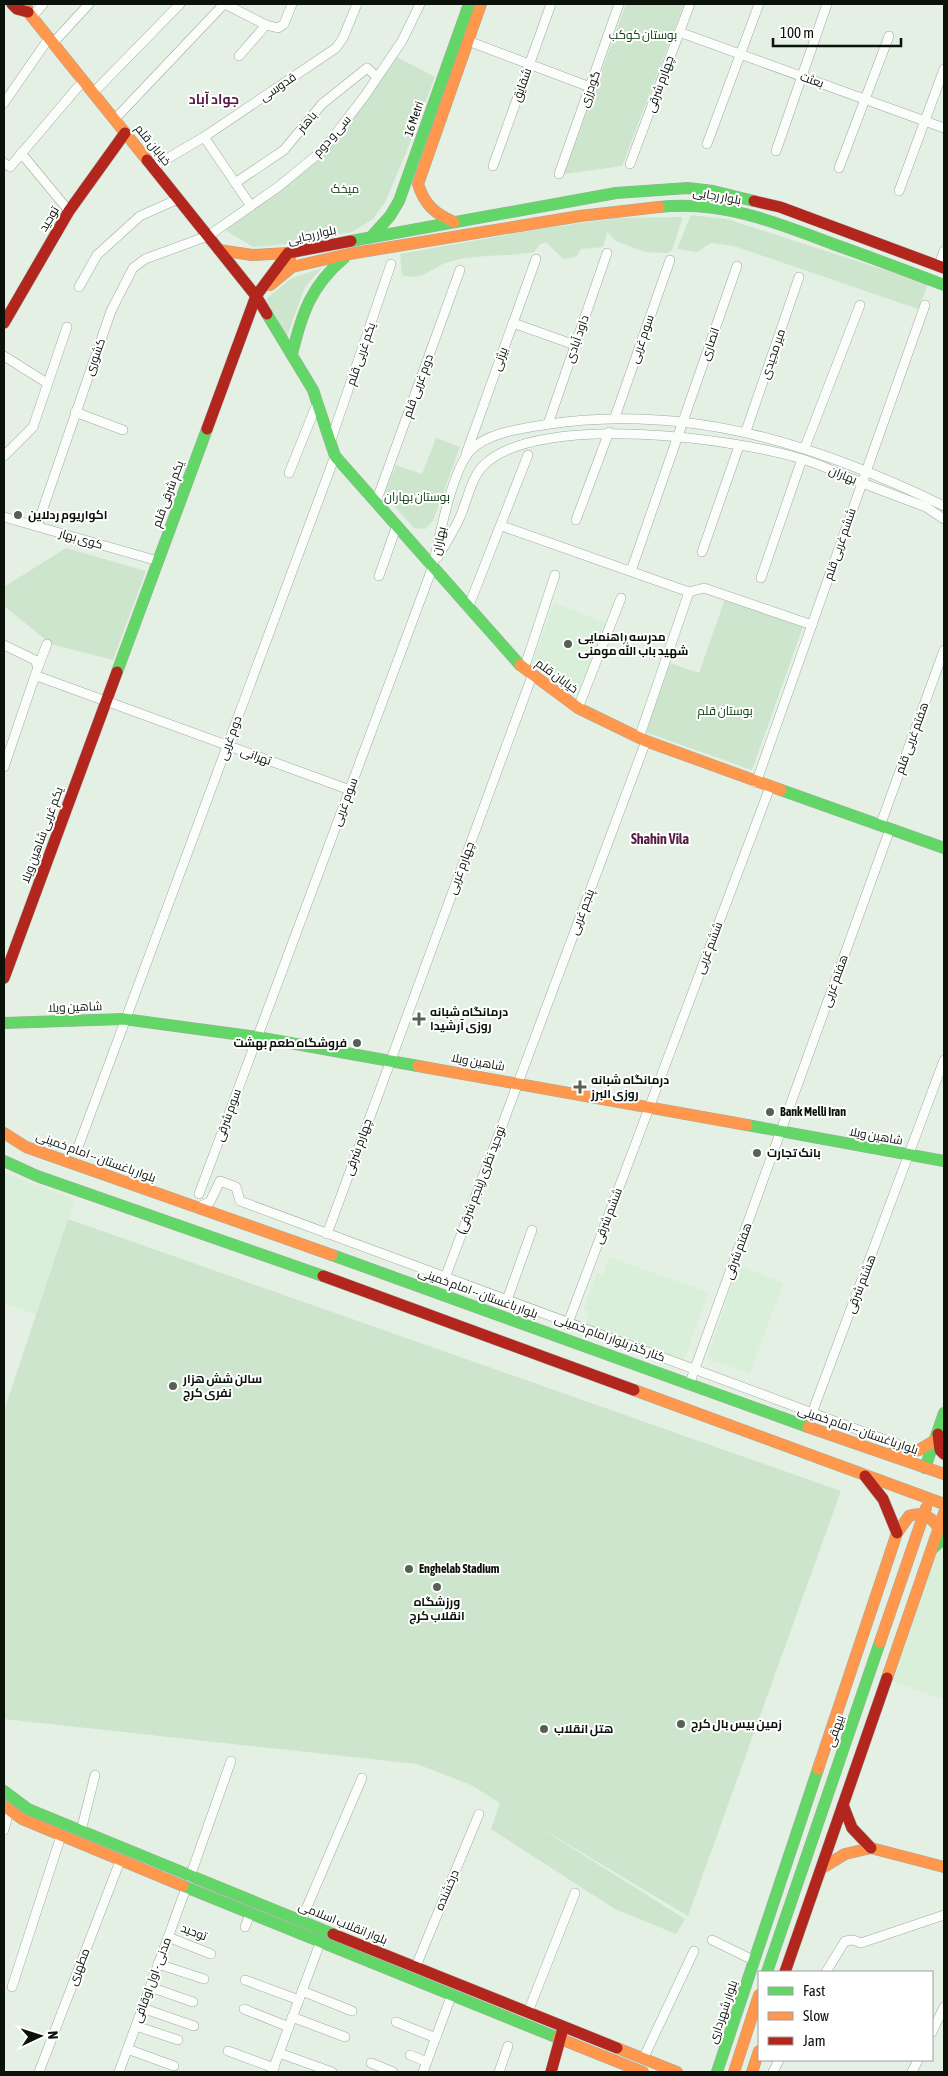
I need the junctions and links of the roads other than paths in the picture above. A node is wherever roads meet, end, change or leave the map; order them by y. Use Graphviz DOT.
graph roads {
  1 [pos="12,4"];
  2 [pos="43,4"];
  3 [pos="89,4"];
  4 [pos="180,4"];
  5 [pos="225,4"];
  6 [pos="292,4"];
  7 [pos="357,4"];
  8 [pos="420,4"];
  9 [pos="469,4"];
  10 [pos="482,4"];
  11 [pos="551,4"];
  12 [pos="620,4"];
  13 [pos="690,4"];
  14 [pos="759,4"];
  15 [pos="827,4"];
  16 [pos="29,11"];
  17 [pos="270,27"];
  18 [pos="679,32"];
  19 [pos="889,36"];
  20 [pos="51,40"];
  21 [pos="468,41"];
  22 [pos="740,54"];
  23 [pos="239,56"];
  24 [pos="529,65"];
  25 [pos="944,69"];
  26 [pos="377,77"];
  27 [pos="802,77"];
  28 [pos="83,81"];
  29 [pos="590,86"];
  30 [pos="93,93"];
  31 [pos="865,99"];
  32 [pos="4,103"];
  33 [pos="114,120"];
  34 [pos="925,121"];
  35 [pos="944,128"];
  36 [pos="126,133"];
  37 [pos="204,137"];
  38 [pos="707,144"];
  39 [pos="776,151"];
  40 [pos="22,153"];
  41 [pos="630,164"];
  42 [pos="7,165"];
  43 [pos="493,166"];
  44 [pos="153,167"];
  45 [pos="839,168"];
  46 [pos="559,174"];
  47 [pos="235,183"];
  48 [pos="688,188"];
  49 [pos="898,191"];
  50 [pos="178,199"];
  51 [pos="687,204"];
  52 [pos="251,206"];
  53 [pos="69,211"];
  54 [pos="454,222"];
  55 [pos="208,236"];
  56 [pos="372,236"];
  57 [pos="220,250"];
  58 [pos="944,251"];
  59 [pos="288,253"];
  60 [pos="607,253"];
  61 [pos="349,254"];
  62 [pos="536,259"];
  63 [pos="670,260"];
  64 [pos="392,264"];
  65 [pos="737,266"];
  66 [pos="292,267"];
  67 [pos="942,267"];
  68 [pos="460,270"];
  69 [pos="799,278"];
  70 [pos="944,286"];
  71 [pos="79,287"];
  72 [pos="256,296"];
  73 [pos="860,304"];
  74 [pos="925,305"];
  75 [pos="4,323"];
  76 [pos="512,323"];
  77 [pos="66,327"];
  78 [pos="575,345"];
  79 [pos="292,354"];
  80 [pos="4,356"];
  81 [pos="47,383"];
  82 [pos="318,400"];
  83 [pos="75,412"];
  84 [pos="615,417"];
  85 [pos="683,423"];
  86 [pos="548,424"];
  87 [pos="123,430"];
  88 [pos="746,431"];
  89 [pos="608,432"];
  90 [pos="678,437"];
  91 [pos="330,444"];
  92 [pos="739,446"];
  93 [pos="805,447"];
  94 [pos="528,455"];
  95 [pos="4,456"];
  96 [pos="335,456"];
  97 [pos="464,459"];
  98 [pos="802,459"];
  99 [pos="866,471"];
  100 [pos="290,473"];
  101 [pos="862,483"];
  102 [pos="376,502"];
  103 [pos="944,506"];
  104 [pos="445,512"];
  105 [pos="4,517"];
  106 [pos="460,518"];
  107 [pos="944,518"];
  108 [pos="576,520"];
  109 [pos="397,525"];
  110 [pos="37,526"];
  111 [pos="502,526"];
  112 [pos="702,552"];
  113 [pos="158,562"];
  114 [pos="433,566"];
  115 [pos="631,571"];
  116 [pos="555,575"];
  117 [pos="379,576"];
  118 [pos="761,578"];
  119 [pos="690,592"];
  120 [pos="621,598"];
  121 [pos="468,608"];
  122 [pos="812,625"];
  123 [pos="47,644"];
  124 [pos="4,645"];
  125 [pos="944,650"];
  126 [pos="36,668"];
  127 [pos="528,672"];
  128 [pos="106,702"];
  129 [pos="578,708"];
  130 [pos="642,740"];
  131 [pos="227,745"];
  132 [pos="4,767"];
  133 [pos="756,783"];
  134 [pos="770,787"];
  135 [pos="350,790"];
  136 [pos="885,828"];
  137 [pos="944,848"];
  138 [pos="4,978"];
  139 [pos="124,1019"];
  140 [pos="4,1023"];
  141 [pos="257,1037"];
  142 [pos="944,1060"];
  143 [pos="390,1061"];
  144 [pos="518,1084"];
  145 [pos="648,1109"];
  146 [pos="4,1133"];
  147 [pos="780,1133"];
  148 [pos="77,1150"];
  149 [pos="909,1155"];
  150 [pos="4,1161"];
  151 [pos="944,1162"];
  152 [pos="199,1194"];
  153 [pos="195,1208"];
  154 [pos="532,1230"];
  155 [pos="327,1234"];
  156 [pos="310,1247"];
  157 [pos="342,1259"];
  158 [pos="415,1267"];
  159 [pos="302,1270"];
  160 [pos="445,1278"];
  161 [pos="334,1281"];
  162 [pos="409,1282"];
  163 [pos="507,1300"];
  164 [pos="568,1323"];
  165 [pos="695,1369"];
  166 [pos="689,1385"];
  167 [pos="812,1413"];
  168 [pos="944,1413"];
  169 [pos="778,1417"];
  170 [pos="758,1422"];
  171 [pos="936,1436"];
  172 [pos="772,1440"];
  173 [pos="916,1451"];
  174 [pos="882,1453"];
  175 [pos="944,1454"];
  176 [pos="925,1468"];
  177 [pos="944,1474"];
  178 [pos="864,1475"];
  179 [pos="929,1498"];
  180 [pos="944,1504"];
  181 [pos="944,1513"];
  182 [pos="924,1514"];
  183 [pos="897,1533"];
  184 [pos="942,1534"];
  185 [pos="231,1761"];
  186 [pos="95,1775"];
  187 [pos="362,1778"];
  188 [pos="4,1790"];
  189 [pos="843,1805"];
  190 [pos="6,1809"];
  191 [pos="479,1814"];
  192 [pos="4,1830"];
  193 [pos="81,1831"];
  194 [pos="61,1836"];
  195 [pos="871,1848"];
  196 [pos="120,1861"];
  197 [pos="944,1867"];
  198 [pos="822,1868"];
  199 [pos="188,1883"];
  200 [pos="575,1893"];
  201 [pos="250,1914"];
  202 [pos="944,1915"];
  203 [pos="301,1921"];
  204 [pos="245,1928"];
  205 [pos="168,1937"];
  206 [pos="712,1940"];
  207 [pos="320,1943"];
  208 [pos="694,1951"];
  209 [pos="211,1954"];
  210 [pos="755,1961"];
  211 [pos="158,1964"];
  212 [pos="416,1966"];
  213 [pos="768,1968"];
  214 [pos="785,1971"];
  215 [pos="827,1971"];
  216 [pos="204,1979"];
  217 [pos="245,1980"];
  218 [pos="12,1987"];
  219 [pos="150,1987"];
  220 [pos="452,1994"];
  221 [pos="300,1996"];
  222 [pos="758,1998"];
  223 [pos="193,2002"];
  224 [pos="944,2007"];
  225 [pos="142,2008"];
  226 [pos="244,2009"];
  227 [pos="352,2011"];
  228 [pos="528,2012"];
  229 [pos="292,2017"];
  230 [pos="396,2022"];
  231 [pos="136,2026"];
  232 [pos="194,2026"];
  233 [pos="289,2026"];
  234 [pos="933,2030"];
  235 [pos="562,2032"];
  236 [pos="345,2037"];
  237 [pos="436,2038"];
  238 [pos="178,2040"];
  239 [pos="508,2046"];
  240 [pos="128,2049"];
  241 [pos="228,2051"];
  242 [pos="279,2052"];
  243 [pos="758,2054"];
  244 [pos="410,2055"];
  245 [pos="643,2059"];
  246 [pos="779,2061"];
  247 [pos="427,2062"];
  248 [pos="371,2063"];
  249 [pos="174,2066"];
  250 [pos="273,2070"];
  251 [pos="639,2071"];
  252 [pos="39,2072"];
  253 [pos="119,2072"];
  254 [pos="332,2072"];
  255 [pos="394,2072"];
  256 [pos="423,2072"];
  257 [pos="499,2072"];
  258 [pos="552,2072"];
  259 [pos="677,2072"];
  260 [pos="717,2072"];
  261 [pos="734,2072"];
  262 [pos="752,2072"];
  263 [pos="773,2072"];
  1 -- 16 [label="main road"];
  2 -- 16 [label="street"];
  3 -- 20 [label="street"];
  4 -- 30 [label="street"];
  5 -- 17 [label="street"];
  5 -- 33 [label="street"];
  6 -- 17 [label="street"];
  7 -- 37 [label="street, قدوسی"];
  8 -- 26 [label="street, سی و دوم"];
  9 -- 56 [label="main road, 16 Metri"];
  10 -- 21 [label="main road, 16 Metri"];
  11 -- 24 [label="street, شقایق"];
  12 -- 29 [label="street, گودرزی"];
  13 -- 18 [label="street, چهارم شرقی"];
  14 -- 22 [label="street"];
  15 -- 27 [label="street"];
  16 -- 20 [label="main road, خیابان قلم"];
  17 -- 23 [label="street"];
  18 -- 22 [label="street, بعثت"];
  18 -- 41 [label="street, چهارم شرقی"];
  19 -- 31 [label="street"];
  20 -- 28 [label="main road, خیابان قلم"];
  20 -- 32 [label="street"];
  21 -- 24 [label="street"];
  21 -- 54 [label="main road, 16 Metri"];
  22 -- 27 [label="street, بعثت"];
  22 -- 38 [label="street"];
  24 -- 29 [label="street"];
  24 -- 43 [label="street, شقایق"];
  25 -- 34 [label="street"];
  26 -- 47 [label="street, باهنر"];
  26 -- 52 [label="street, سی و دوم"];
  27 -- 31 [label="street, بعثت"];
  27 -- 39 [label="street"];
  28 -- 30 [label="main road, خیابان قلم"];
  28 -- 40 [label="street"];
  29 -- 46 [label="street, گودرزی"];
  30 -- 33 [label="main road, خیابان قلم"];
  31 -- 34 [label="street, بعثت"];
  31 -- 45 [label="street"];
  33 -- 36 [label="main road, خیابان قلم"];
  34 -- 35 [label="street, بعثت"];
  34 -- 49 [label="street"];
  36 -- 44 [label="main road, خیابان قلم"];
  36 -- 53 [label="main road, توحید"];
  37 -- 44 [label="street, قدوسی"];
  37 -- 47 [label="street"];
  40 -- 42 [label="street"];
  40 -- 53 [label="street"];
  44 -- 50 [label="main road, خیابان قلم"];
  47 -- 52 [label="street"];
  48 -- 51 [label="main road"];
  48 -- 54 [label="main road, بلوار رجایی"];
  48 -- 67 [label="main road, بلوار رجایی"];
  50 -- 55 [label="main road, خیابان قلم"];
  50 -- 71 [label="street"];
  51 -- 61 [label="main road, بلوار رجایی"];
  51 -- 70 [label="main road, بلوار رجایی"];
  52 -- 55 [label="street, سی و دوم"];
  53 -- 75 [label="main road, توحید"];
  54 -- 56 [label="main road, بلوار رجایی"];
  55 -- 57 [label="main road, خیابان قلم"];
  55 -- 83 [label="street, کشوری"];
  56 -- 59 [label="main road, بلوار رجایی"];
  57 -- 59 [label="main road"];
  57 -- 72 [label="main road, خیابان قلم"];
  58 -- 67 [label="street"];
  59 -- 66 [label="main road"];
  59 -- 72 [label="main road, بلوار رجایی"];
  60 -- 78 [label="street, داود آبادی"];
  61 -- 66 [label="main road, بلوار رجایی"];
  61 -- 79 [label="main road"];
  62 -- 76 [label="street, بیژنی"];
  63 -- 84 [label="street, سوم غربی"];
  64 -- 91 [label="street, یکم غربی قلم"];
  65 -- 85 [label="street, انصاری"];
  66 -- 72 [label="main road, بلوار رجایی"];
  68 -- 102 [label="street, دوم غربی قلم"];
  69 -- 88 [label="street, میر مجیدی"];
  72 -- 79 [label="main road, خیابان قلم"];
  72 -- 113 [label="main road, یکم شرقی قلم"];
  73 -- 93 [label="street"];
  74 -- 99 [label="street, ششم غربی قلم"];
  76 -- 78 [label="street"];
  76 -- 97 [label="street, بیژنی"];
  77 -- 81 [label="street"];
  78 -- 86 [label="street, داود آبادی"];
  79 -- 82 [label="main road, خیابان قلم"];
  80 -- 81 [label="street"];
  81 -- 95 [label="street"];
  82 -- 91 [label="main road, خیابان قلم"];
  82 -- 100 [label="street"];
  83 -- 87 [label="street"];
  83 -- 110 [label="street, کشوری"];
  84 -- 85 [label="street, بهاران"];
  84 -- 86 [label="street, بهاران"];
  85 -- 88 [label="street, بهاران"];
  85 -- 90 [label="street, انصاری"];
  86 -- 97 [label="street, بهاران"];
  88 -- 93 [label="street, بهاران"];
  89 -- 90 [label="street, بهاران"];
  89 -- 106 [label="street, بهاران"];
  89 -- 108 [label="street"];
  90 -- 92 [label="street, بهاران"];
  90 -- 115 [label="street"];
  91 -- 96 [label="main road, خیابان قلم"];
  92 -- 98 [label="street, بهاران"];
  92 -- 112 [label="street"];
  93 -- 99 [label="street, بهاران"];
  94 -- 111 [label="street"];
  96 -- 102 [label="main road, خیابان قلم"];
  96 -- 131 [label="street, دوم غربی"];
  97 -- 104 [label="street, بهاران"];
  98 -- 101 [label="street, بهاران"];
  98 -- 118 [label="street"];
  99 -- 101 [label="street, ششم غربی قلم"];
  99 -- 103 [label="street, بهاران"];
  101 -- 107 [label="street, بهاران"];
  101 -- 122 [label="street, ششم غربی قلم"];
  102 -- 109 [label="main road, خیابان قلم"];
  104 -- 106 [label="street"];
  104 -- 114 [label="street, بهاران"];
  105 -- 110 [label="street, کوی بهار"];
  106 -- 114 [label="street, بهاران"];
  109 -- 114 [label="main road, خیابان قلم"];
  109 -- 117 [label="street"];
  110 -- 113 [label="street, کوی بهار"];
  111 -- 115 [label="street"];
  111 -- 121 [label="street"];
  113 -- 128 [label="main road, یکم شرقی قلم"];
  114 -- 121 [label="main road, خیابان قلم"];
  114 -- 135 [label="street, سوم غربی"];
  115 -- 119 [label="street"];
  116 -- 127 [label="street"];
  119 -- 122 [label="street"];
  119 -- 130 [label="street, پنجم غربی"];
  120 -- 129 [label="street"];
  121 -- 127 [label="main road, خیابان قلم"];
  122 -- 133 [label="street, ششم غربی قلم"];
  123 -- 126 [label="street"];
  124 -- 126 [label="street"];
  125 -- 136 [label="street, هفتم غربی قلم"];
  126 -- 128 [label="street, تهرانی"];
  126 -- 132 [label="street"];
  127 -- 129 [label="main road, خیابان قلم"];
  127 -- 143 [label="street, چهارم غربی"];
  128 -- 131 [label="street, تهرانی"];
  128 -- 138 [label="main road, یکم غربی شاهین ویلا"];
  129 -- 130 [label="main road, خیابان قلم"];
  130 -- 133 [label="main road, خیابان قلم"];
  130 -- 144 [label="street, پنجم غربی"];
  131 -- 135 [label="street, تهرانی"];
  131 -- 139 [label="street, دوم غربی"];
  133 -- 134 [label="main road, خیابان قلم"];
  134 -- 136 [label="main road, خیابان قلم"];
  134 -- 145 [label="street, ششم غربی"];
  135 -- 141 [label="street, سوم غربی"];
  136 -- 137 [label="main road, خیابان قلم"];
  136 -- 147 [label="street, هفتم غربی"];
  139 -- 140 [label="main road, شاهین ویلا"];
  139 -- 141 [label="main road, شاهین ویلا"];
  139 -- 148 [label="street, دوم غربی"];
  141 -- 143 [label="main road, شاهین ویلا"];
  141 -- 152 [label="street, سوم شرقی"];
  142 -- 149 [label="street, هشتم شرقی"];
  143 -- 144 [label="main road, شاهین ویلا"];
  143 -- 155 [label="street, چهارم شرقی"];
  144 -- 145 [label="main road, شاهین ویلا"];
  144 -- 160 [label="street, توحید نظری (پنجم شرقی)"];
  145 -- 147 [label="main road, شاهین ویلا"];
  145 -- 164 [label="street, ششم شرقی"];
  146 -- 153 [label="main road, بلوار باغستان -- امام خمینی"];
  147 -- 149 [label="main road, شاهین ویلا"];
  147 -- 165 [label="street, هفتم شرقی"];
  149 -- 151 [label="main road, شاهین ویلا"];
  149 -- 167 [label="street, هشتم شرقی"];
  150 -- 159 [label="main road, بلوار باغستان -- امام خمینی"];
  153 -- 155 [label="street, کنار گذر بلوار امام خمینی"];
  153 -- 156 [label="main road, بلوار باغستان -- امام خمینی"];
  154 -- 163 [label="street"];
  155 -- 158 [label="street, کنار گذر بلوار امام خمینی"];
  156 -- 157 [label="main road, بلوار باغستان -- امام خمینی"];
  156 -- 159 [label="main road"];
  157 -- 161 [label="main road"];
  157 -- 162 [label="main road, بلوار باغستان -- امام خمینی"];
  158 -- 160 [label="street, کنار گذر بلوار امام خمینی"];
  158 -- 162 [label="street"];
  159 -- 161 [label="main road, بلوار باغستان -- امام خمینی"];
  160 -- 163 [label="street, کنار گذر بلوار امام خمینی"];
  161 -- 170 [label="main road, بلوار باغستان -- امام خمینی"];
  162 -- 166 [label="main road, بلوار باغستان -- امام خمینی"];
  163 -- 164 [label="street, کنار گذر بلوار امام خمینی"];
  164 -- 165 [label="street, کنار گذر بلوار امام خمینی"];
  165 -- 166 [label="street, هفتم شرقی"];
  165 -- 167 [label="street, کنار گذر بلوار امام خمینی"];
  166 -- 170 [label="main road, بلوار باغستان -- امام خمینی"];
  167 -- 173 [label="street, کنار گذر بلوار امام خمینی"];
  168 -- 171 [label="main road"];
  169 -- 170 [label="main road, بلوار باغستان -- امام خمینی"];
  169 -- 172 [label="main road"];
  169 -- 174 [label="main road, بلوار باغستان -- امام خمینی"];
  170 -- 172 [label="main road, بلوار باغستان -- امام خمینی"];
  171 -- 173 [label="main road"];
  171 -- 175 [label="main road"];
  171 -- 176 [label="main road"];
  172 -- 178 [label="main road, بلوار باغستان -- امام خمینی"];
  173 -- 174 [label="main road"];
  174 -- 176 [label="main road, بلوار باغستان -- امام خمینی"];
  176 -- 177 [label="main road, بلوار باغستان -- امام خمینی"];
  178 -- 179 [label="main road, بلوار باغستان -- امام خمینی"];
  178 -- 183 [label="main road"];
  179 -- 180 [label="main road, بلوار باغستان -- امام خمینی"];
  179 -- 182 [label="main road, بیهقی"];
  181 -- 184 [label="main road"];
  182 -- 183 [label="main road"];
  182 -- 184 [label="main road"];
  182 -- 213 [label="main road, بیهقی"];
  183 -- 210 [label="main road, بیهقی"];
  184 -- 189 [label="main road"];
  185 -- 199 [label="street, مدنی - اول اوقافی"];
  186 -- 193 [label="street"];
  187 -- 203 [label="street"];
  188 -- 193 [label="main road, بلوار انقلاب اسلامی"];
  189 -- 195 [label="main road"];
  189 -- 198 [label="main road"];
  190 -- 192 [label="street"];
  190 -- 194 [label="main road, بلوار انقلاب اسلامی"];
  191 -- 212 [label="street, درخشنده"];
  193 -- 199 [label="main road, بلوار انقلاب اسلامی"];
  194 -- 196 [label="main road, بلوار انقلاب اسلامی"];
  194 -- 218 [label="street"];
  195 -- 197 [label="main road"];
  195 -- 198 [label="main road"];
  196 -- 199 [label="main road, بلوار انقلاب اسلامی"];
  196 -- 252 [label="street, مطهری"];
  198 -- 214 [label="main road"];
  199 -- 201 [label="main road, بلوار انقلاب اسلامی"];
  199 -- 203 [label="main road, بلوار انقلاب اسلامی"];
  199 -- 205 [label="street, مدنی - اول اوقافی"];
  200 -- 228 [label="street"];
  201 -- 204 [label="street"];
  201 -- 207 [label="main road, بلوار انقلاب اسلامی"];
  202 -- 215 [label="street"];
  203 -- 212 [label="main road, بلوار انقلاب اسلامی"];
  205 -- 209 [label="street, توحید"];
  205 -- 211 [label="street, مدنی - اول اوقافی"];
  206 -- 210 [label="street"];
  207 -- 220 [label="main road, بلوار انقلاب اسلامی"];
  207 -- 221 [label="street"];
  208 -- 245 [label="street"];
  210 -- 260 [label="main road, بلوار شهرداری"];
  211 -- 216 [label="street"];
  211 -- 219 [label="street, مدنی - اول اوقافی"];
  212 -- 228 [label="main road, بلوار انقلاب اسلامی"];
  213 -- 214 [label="main road"];
  217 -- 221 [label="street"];
  219 -- 223 [label="street"];
  219 -- 225 [label="street, مدنی - اول اوقافی"];
  220 -- 235 [label="main road, بلوار انقلاب اسلامی"];
  220 -- 237 [label="street"];
  221 -- 227 [label="street"];
  221 -- 229 [label="street"];
  222 -- 261 [label="main road"];
  224 -- 234 [label="street"];
  225 -- 231 [label="street, مدنی - اول اوقافی"];
  225 -- 232 [label="street"];
  226 -- 233 [label="street"];
  228 -- 235 [label="main road, بلوار انقلاب اسلامی"];
  229 -- 233 [label="street"];
  229 -- 236 [label="street"];
  230 -- 237 [label="street"];
  231 -- 238 [label="street"];
  231 -- 240 [label="street, مدنی - اول اوقافی"];
  233 -- 242 [label="street"];
  235 -- 245 [label="main road, بلوار انقلاب اسلامی"];
  235 -- 251 [label="main road, بلوار انقلاب اسلامی"];
  235 -- 258 [label="main road"];
  237 -- 247 [label="street"];
  239 -- 257 [label="street"];
  240 -- 249 [label="street"];
  240 -- 253 [label="street, مدنی - اول اوقافی"];
  241 -- 250 [label="street"];
  242 -- 250 [label="street"];
  242 -- 254 [label="street"];
  243 -- 262 [label="main road"];
  244 -- 247 [label="street"];
  245 -- 259 [label="main road, بلوار انقلاب اسلامی"];
  246 -- 263 [label="street"];
  247 -- 256 [label="street"];
  248 -- 255 [label="street"];
}
